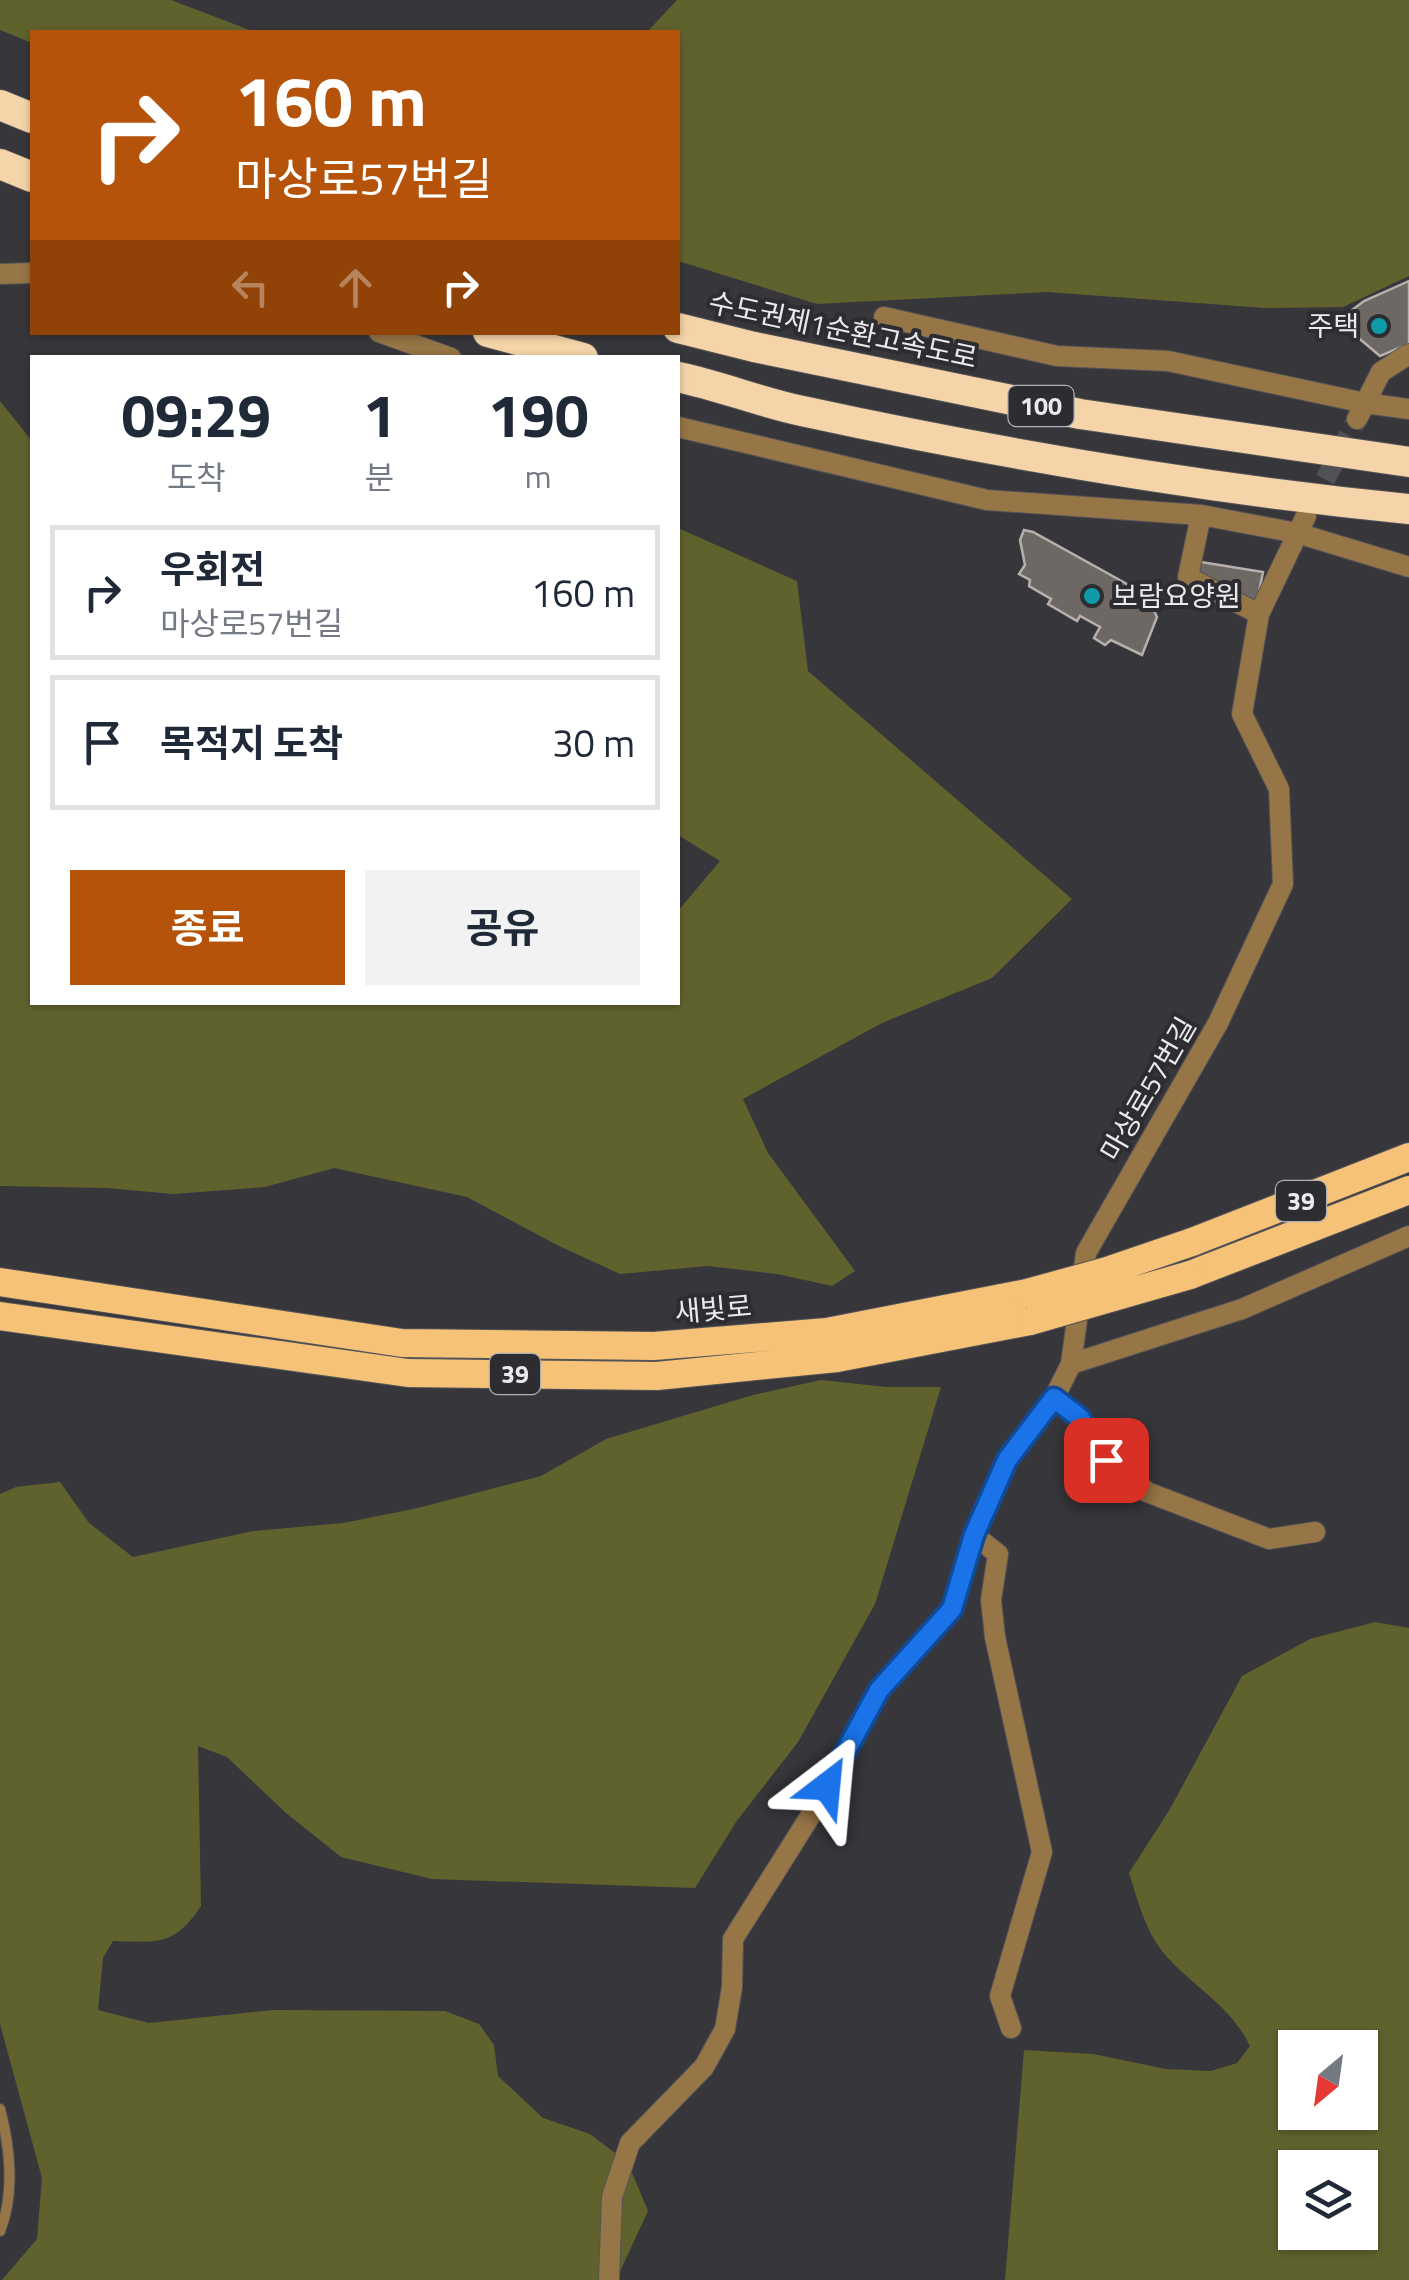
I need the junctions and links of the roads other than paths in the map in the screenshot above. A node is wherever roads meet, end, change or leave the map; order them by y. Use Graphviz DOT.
graph roads {
  1 [pos="0,105"];
  2 [pos="30,117"];
  3 [pos="0,164"];
  4 [pos="30,176"];
  5 [pos="30,273"];
  6 [pos="0,274"];
  7 [pos="884,317"];
  8 [pos="680,328"];
  9 [pos="387,335"];
  10 [pos="499,335"];
  11 [pos="1409,354"];
  12 [pos="443,355"];
  13 [pos="573,355"];
  14 [pos="680,378"];
  15 [pos="1409,410"];
  16 [pos="1361,411"];
  17 [pos="680,427"];
  18 [pos="1409,462"];
  19 [pos="1409,510"];
  20 [pos="1201,515"];
  21 [pos="1302,524"];
  22 [pos="1409,567"];
  23 [pos="1259,614"];
  24 [pos="1409,1158"];
  25 [pos="1409,1190"];
  26 [pos="1409,1236"];
  27 [pos="0,1282"];
  28 [pos="1028,1307"];
  29 [pos="0,1316"];
  30 [pos="1072,1364"];
  31 [pos="1054,1398"];
  32 [pos="1315,1532"];
  33 [pos="974,1535"];
  34 [pos="1011,2028"];
  35 [pos="0,2109"];
  36 [pos="0,2230"];
  37 [pos="609,2280"];
  1 -- 2 [label="highway"];
  3 -- 4 [label="highway"];
  5 -- 6 [label="street"];
  7 -- 16 [label="street"];
  8 -- 18 [label="highway, 수도권제1순환고속도로 / 100"];
  9 -- 12 [label="street"];
  10 -- 13 [label="highway"];
  11 -- 16 [label="street"];
  14 -- 19 [label="highway, 100"];
  15 -- 16 [label="street"];
  17 -- 20 [label="street"];
  20 -- 21 [label="street"];
  20 -- 23 [label="street"];
  21 -- 22 [label="street"];
  21 -- 23 [label="street, 마상로57번길"];
  23 -- 30 [label="street, 마상로57번길"];
  24 -- 28 [label="highway, 새빛로 / 39, bridge"];
  25 -- 28 [label="highway, 새빛로 / 39, bridge"];
  26 -- 30 [label="street"];
  27 -- 28 [label="highway, 새빛로 / 39"];
  28 -- 29 [label="highway, 새빛로 / 39"];
  30 -- 31 [label="street, 마상로57번길"];
  31 -- 32 [label="street"];
  31 -- 33 [label="street, 마상로57번길"];
  33 -- 34 [label="street"];
  33 -- 37 [label="street, 마상로57번길"];
  35 -- 36 [label="lane"];
}
